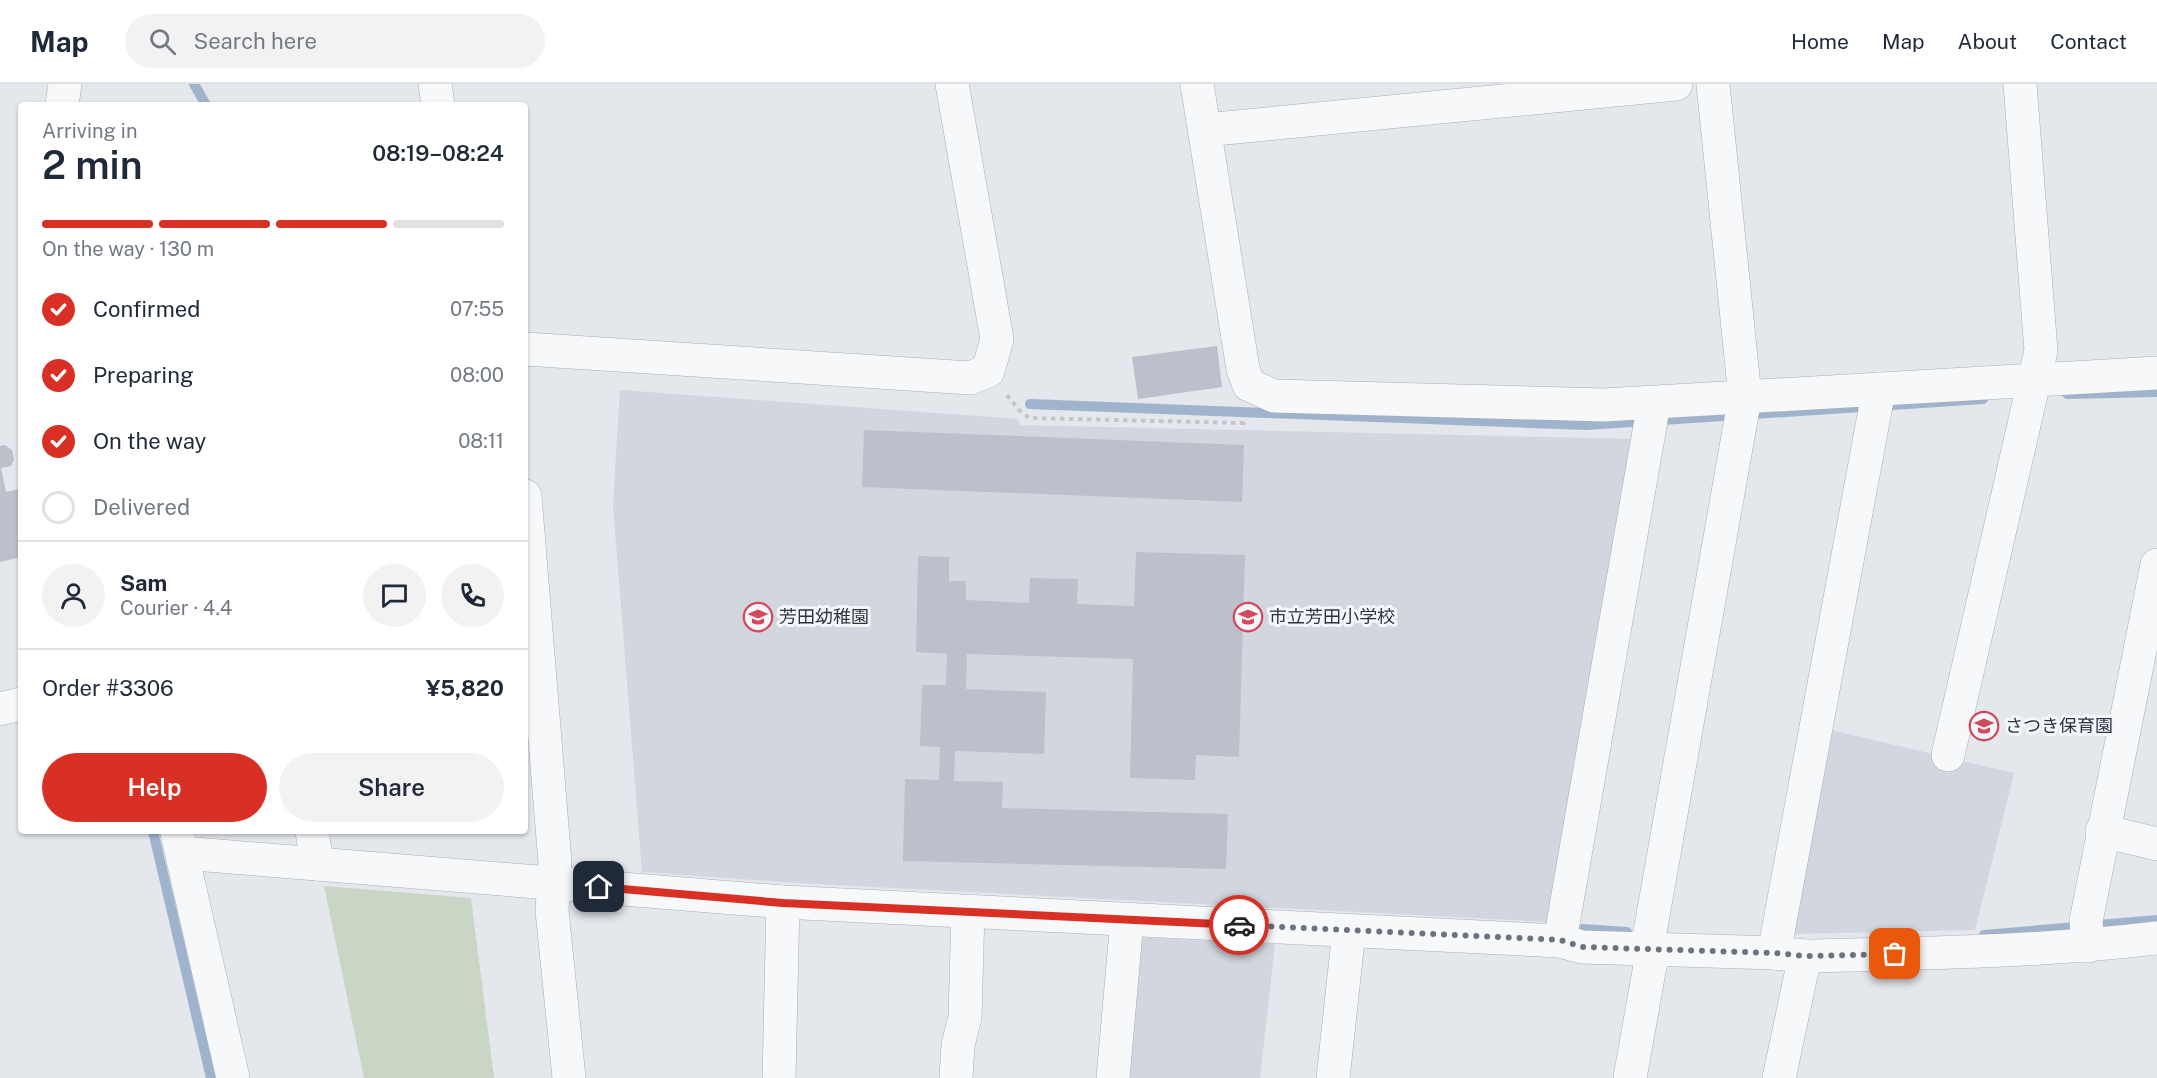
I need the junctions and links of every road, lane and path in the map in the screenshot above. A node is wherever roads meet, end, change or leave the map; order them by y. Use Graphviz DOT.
graph roads {
  1 [pos="65,84"];
  2 [pos="435,84"];
  3 [pos="952,84"];
  4 [pos="1197,84"];
  5 [pos="1676,84"];
  6 [pos="1713,84"];
  7 [pos="2020,84"];
  8 [pos="62,102"];
  9 [pos="438,102"];
  10 [pos="1205,130"];
  11 [pos="528,349"];
  12 [pos="988,371"];
  13 [pos="2157,373"];
  14 [pos="2033,390"];
  15 [pos="1877,401"];
  16 [pos="1743,410"];
  17 [pos="1652,414"];
  18 [pos="1244,418"];
  19 [pos="528,533"];
  20 [pos="2157,566"];
  21 [pos="18,705"];
  22 [pos="0,709"];
  23 [pos="1948,755"];
  24 [pos="2102,831"];
  25 [pos="312,834"];
  26 [pos="179,842"];
  27 [pos="2157,844"];
  28 [pos="316,864"];
  29 [pos="553,884"];
  30 [pos="783,903"];
  31 [pos="968,912"];
  32 [pos="1127,920"];
  33 [pos="1349,931"];
  34 [pos="2087,933"];
  35 [pos="2157,938"];
  36 [pos="1560,940"];
  37 [pos="1650,941"];
  38 [pos="1782,948"];
  39 [pos="233,1078"];
  40 [pos="569,1078"];
  41 [pos="779,1078"];
  42 [pos="956,1078"];
  43 [pos="1113,1078"];
  44 [pos="1333,1078"];
  45 [pos="1630,1078"];
  46 [pos="1779,1078"];
  1 -- 8 [label="street"];
  2 -- 9 [label="street"];
  3 -- 12 [label="street"];
  4 -- 10 [label="street"];
  5 -- 10 [label="street"];
  6 -- 16 [label="street"];
  7 -- 14 [label="street"];
  10 -- 17 [label="street"];
  11 -- 12 [label="street"];
  12 -- 18 [label="path"];
  13 -- 14 [label="street"];
  14 -- 15 [label="street"];
  14 -- 23 [label="street"];
  15 -- 16 [label="street"];
  15 -- 38 [label="street"];
  16 -- 17 [label="street"];
  16 -- 37 [label="street"];
  17 -- 36 [label="street"];
  19 -- 29 [label="street"];
  20 -- 24 [label="street"];
  21 -- 22 [label="street"];
  24 -- 27 [label="street"];
  24 -- 34 [label="street"];
  25 -- 28 [label="street"];
  26 -- 28 [label="street"];
  26 -- 39 [label="street"];
  28 -- 29 [label="street"];
  29 -- 30 [label="street"];
  29 -- 40 [label="street"];
  30 -- 31 [label="street"];
  30 -- 41 [label="street"];
  31 -- 32 [label="street"];
  31 -- 42 [label="street"];
  32 -- 33 [label="street"];
  32 -- 43 [label="street"];
  33 -- 36 [label="street"];
  33 -- 44 [label="street"];
  34 -- 35 [label="street"];
  34 -- 38 [label="street"];
  36 -- 37 [label="street"];
  37 -- 38 [label="street"];
  37 -- 45 [label="street"];
  38 -- 46 [label="street"];
}
